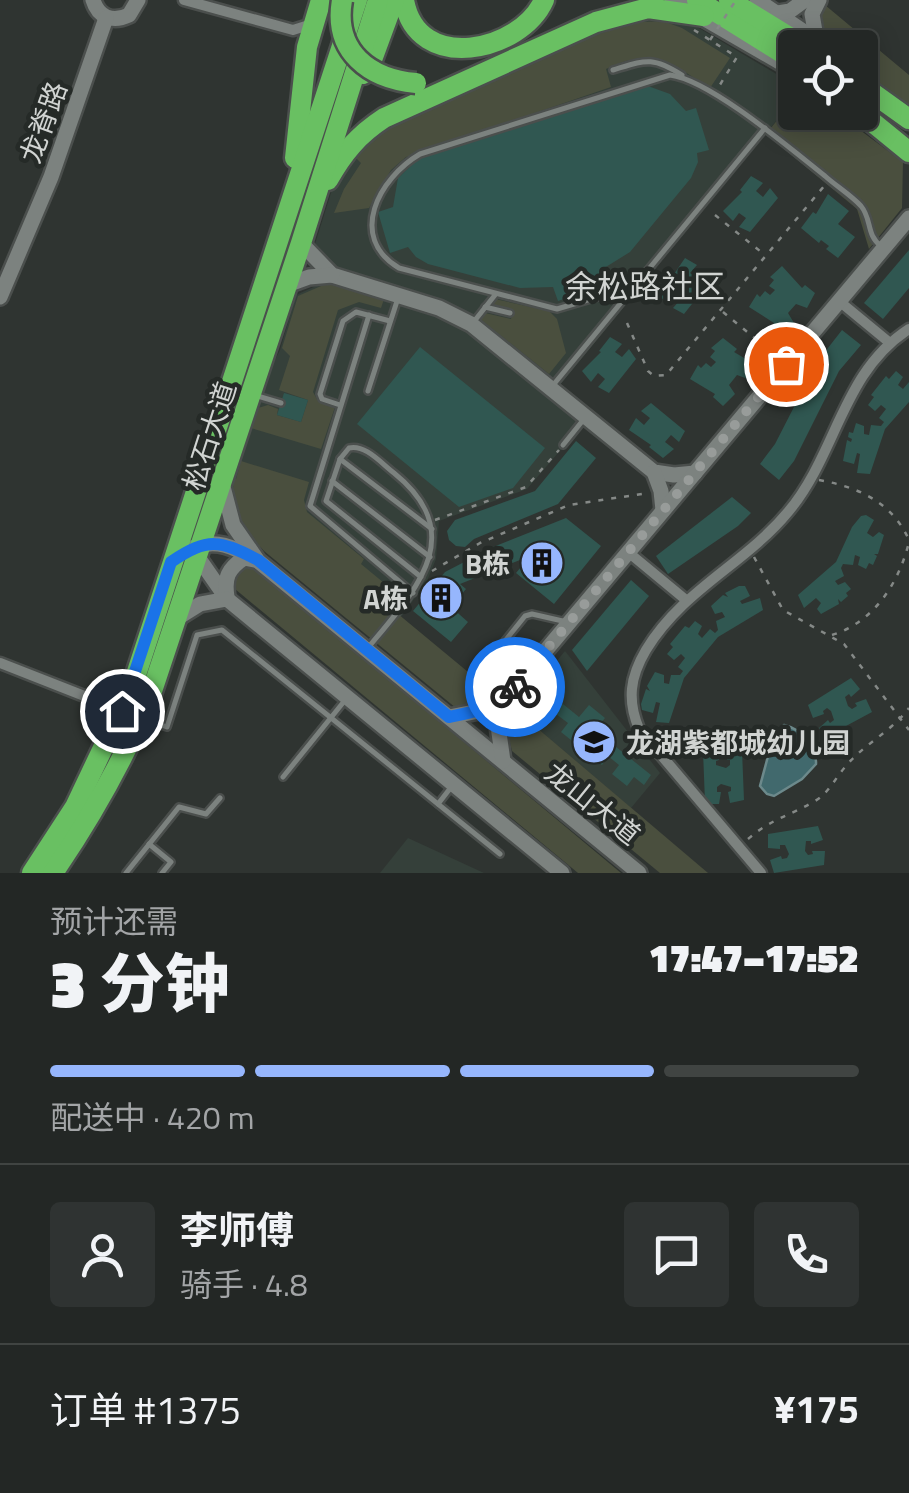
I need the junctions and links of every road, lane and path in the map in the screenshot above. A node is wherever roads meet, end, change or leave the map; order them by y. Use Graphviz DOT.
graph roads {
  1 [pos="92,0"];
  2 [pos="138,0"];
  3 [pos="184,0"];
  4 [pos="321,0"];
  5 [pos="334,0"];
  6 [pos="342,0"];
  7 [pos="356,0"];
  8 [pos="378,0"];
  9 [pos="394,0"];
  10 [pos="404,0"];
  11 [pos="544,0"];
  12 [pos="672,0"];
  13 [pos="732,0"];
  14 [pos="757,0"];
  15 [pos="805,0"];
  16 [pos="819,0"];
  17 [pos="648,8"];
  18 [pos="778,12"];
  19 [pos="696,14"];
  20 [pos="106,18"];
  21 [pos="790,30"];
  22 [pos="800,30"];
  23 [pos="815,30"];
  24 [pos="300,39"];
  25 [pos="710,40"];
  26 [pos="778,53"];
  27 [pos="778,61"];
  28 [pos="613,70"];
  29 [pos="689,80"];
  30 [pos="878,94"];
  31 [pos="714,95"];
  32 [pos="343,105"];
  33 [pos="902,113"];
  34 [pos="878,127"];
  35 [pos="765,128"];
  36 [pos="909,152"];
  37 [pos="296,158"];
  38 [pos="829,180"];
  39 [pos="298,214"];
  40 [pos="715,215"];
  41 [pos="909,218"];
  42 [pos="301,243"];
  43 [pos="883,248"];
  44 [pos="767,256"];
  45 [pos="332,275"];
  46 [pos="287,286"];
  47 [pos="635,286"];
  48 [pos="495,295"];
  49 [pos="399,296"];
  50 [pos="0,298"];
  51 [pos="839,301"];
  52 [pos="485,307"];
  53 [pos="722,311"];
  54 [pos="510,314"];
  55 [pos="370,316"];
  56 [pos="390,322"];
  57 [pos="627,323"];
  58 [pos="471,324"];
  59 [pos="909,329"];
  60 [pos="890,343"];
  61 [pos="786,364"];
  62 [pos="551,388"];
  63 [pos="368,391"];
  64 [pos="252,394"];
  65 [pos="280,403"];
  66 [pos="340,405"];
  67 [pos="586,417"];
  68 [pos="563,445"];
  69 [pos="340,458"];
  70 [pos="654,472"];
  71 [pos="695,472"];
  72 [pos="811,479"];
  73 [pos="332,480"];
  74 [pos="222,483"];
  75 [pos="649,492"];
  76 [pos="663,510"];
  77 [pos="184,520"];
  78 [pos="431,521"];
  79 [pos="434,531"];
  80 [pos="909,541"];
  81 [pos="750,548"];
  82 [pos="197,550"];
  83 [pos="628,552"];
  84 [pos="430,556"];
  85 [pos="258,560"];
  86 [pos="171,562"];
  87 [pos="422,578"];
  88 [pos="412,593"];
  89 [pos="227,598"];
  90 [pos="686,600"];
  91 [pos="176,618"];
  92 [pos="569,622"];
  93 [pos="832,636"];
  94 [pos="367,650"];
  95 [pos="488,662"];
  96 [pos="0,664"];
  97 [pos="348,696"];
  98 [pos="505,699"];
  99 [pos="909,708"];
  100 [pos="131,715"];
  101 [pos="449,717"];
  102 [pos="331,718"];
  103 [pos="900,720"];
  104 [pos="909,730"];
  105 [pos="502,761"];
  106 [pos="283,777"];
  107 [pos="454,783"];
  108 [pos="220,798"];
  109 [pos="438,804"];
  110 [pos="149,844"];
  111 [pos="739,847"];
  112 [pos="500,854"];
  113 [pos="32,873"];
  114 [pos="53,873"];
  115 [pos="126,873"];
  116 [pos="162,873"];
  117 [pos="562,873"];
  118 [pos="639,873"];
  119 [pos="760,873"];
  1 -- 20 [label="street"];
  2 -- 20 [label="street"];
  3 -- 24 [label="street"];
  4 -- 24 [label="highway"];
  5 -- 37 [label="highway"];
  6 -- 17 [label="highway, bridge"];
  7 -- 39 [label="highway, 松石大道"];
  8 -- 32 [label="highway, 松石大道"];
  9 -- 32 [label="highway"];
  10 -- 11 [label="highway"];
  12 -- 19 [label="street"];
  13 -- 21 [label="highway"];
  13 -- 25 [label="path, bridge"];
  14 -- 18 [label="street"];
  15 -- 18 [label="street"];
  16 -- 23 [label="street"];
  17 -- 19 [label="highway"];
  17 -- 39 [label="highway"];
  18 -- 22 [label="street"];
  19 -- 25 [label="path"];
  19 -- 26 [label="highway"];
  19 -- 27 [label="street"];
  20 -- 50 [label="street, 龙脊路"];
  24 -- 37 [label="highway"];
  25 -- 31 [label="path"];
  28 -- 29 [label="lane"];
  29 -- 31 [label="lane"];
  29 -- 48 [label="lane"];
  30 -- 33 [label="highway"];
  31 -- 35 [label="lane"];
  32 -- 39 [label="highway, 松石大道"];
  34 -- 36 [label="highway"];
  35 -- 38 [label="lane"];
  35 -- 47 [label="lane"];
  37 -- 39 [label="highway"];
  38 -- 43 [label="lane"];
  38 -- 44 [label="path"];
  39 -- 42 [label="highway, 松石大道"];
  39 -- 77 [label="highway, 松石大道"];
  40 -- 44 [label="path"];
  41 -- 43 [label="street"];
  42 -- 45 [label="street"];
  42 -- 46 [label="highway, 松石大道"];
  43 -- 51 [label="street"];
  44 -- 53 [label="path"];
  45 -- 46 [label="street"];
  45 -- 49 [label="street"];
  46 -- 64 [label="highway, 松石大道"];
  47 -- 48 [label="lane"];
  47 -- 62 [label="lane"];
  48 -- 52 [label="lane"];
  49 -- 56 [label="lane"];
  49 -- 58 [label="street"];
  51 -- 60 [label="street"];
  51 -- 61 [label="street"];
  52 -- 54 [label="lane"];
  52 -- 58 [label="lane"];
  53 -- 57 [label="path"];
  53 -- 61 [label="path"];
  55 -- 56 [label="lane"];
  55 -- 66 [label="lane"];
  55 -- 66 [label="lane"];
  56 -- 63 [label="lane"];
  58 -- 62 [label="street"];
  59 -- 60 [label="street"];
  60 -- 72 [label="street"];
  61 -- 71 [label="street"];
  62 -- 67 [label="street"];
  64 -- 65 [label="lane"];
  64 -- 74 [label="highway, 松石大道"];
  66 -- 88 [label="lane"];
  67 -- 68 [label="lane"];
  67 -- 70 [label="street"];
  68 -- 78 [label="path"];
  69 -- 73 [label="lane"];
  69 -- 78 [label="lane"];
  69 -- 79 [label="lane"];
  70 -- 71 [label="street"];
  70 -- 76 [label="street"];
  71 -- 76 [label="street"];
  72 -- 80 [label="path"];
  72 -- 81 [label="street"];
  73 -- 84 [label="lane"];
  73 -- 87 [label="lane"];
  74 -- 82 [label="highway, 松石大道"];
  74 -- 85 [label="street, 龙山大道"];
  75 -- 87 [label="path"];
  76 -- 83 [label="street"];
  77 -- 82 [label="street"];
  77 -- 86 [label="highway, 松石大道"];
  78 -- 79 [label="lane"];
  79 -- 84 [label="lane"];
  80 -- 93 [label="path"];
  81 -- 90 [label="street"];
  81 -- 93 [label="path"];
  82 -- 85 [label="street"];
  82 -- 86 [label="street"];
  82 -- 89 [label="street"];
  82 -- 91 [label="highway, 松石大道"];
  83 -- 90 [label="street"];
  83 -- 92 [label="street"];
  84 -- 87 [label="lane"];
  85 -- 89 [label="street"];
  85 -- 94 [label="street, 龙山大道"];
  86 -- 100 [label="highway, 松石大道"];
  87 -- 88 [label="lane"];
  88 -- 94 [label="lane"];
  89 -- 91 [label="street"];
  89 -- 97 [label="street"];
  90 -- 111 [label="street"];
  91 -- 100 [label="highway, 松石大道"];
  92 -- 95 [label="lane"];
  92 -- 98 [label="street"];
  93 -- 103 [label="path"];
  94 -- 101 [label="street, 龙山大道"];
  96 -- 100 [label="street"];
  97 -- 102 [label="lane"];
  97 -- 107 [label="street"];
  98 -- 101 [label="street"];
  98 -- 105 [label="street"];
  99 -- 103 [label="path"];
  100 -- 102 [label="lane"];
  100 -- 113 [label="highway, 松石大道"];
  100 -- 114 [label="highway, 松石大道"];
  101 -- 105 [label="street, 龙山大道"];
  102 -- 106 [label="lane"];
  102 -- 109 [label="lane"];
  103 -- 104 [label="path"];
  103 -- 111 [label="path"];
  105 -- 118 [label="street, 龙山大道"];
  107 -- 109 [label="lane"];
  107 -- 117 [label="street"];
  108 -- 110 [label="lane"];
  109 -- 112 [label="lane"];
  110 -- 115 [label="lane"];
  110 -- 116 [label="lane"];
  111 -- 119 [label="street"];
}
